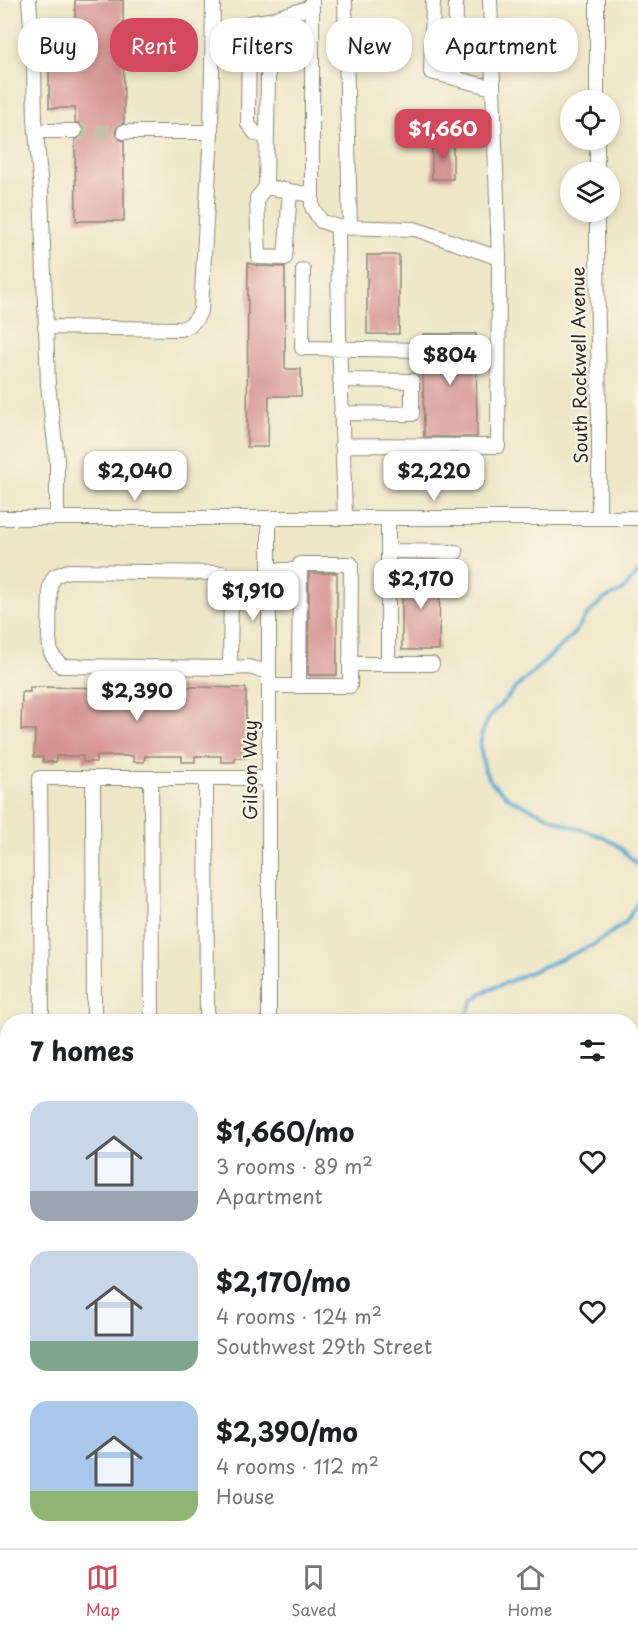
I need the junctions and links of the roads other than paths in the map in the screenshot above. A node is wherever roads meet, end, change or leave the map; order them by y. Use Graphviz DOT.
graph roads {
  1 [pos="29,0"];
  2 [pos="213,0"];
  3 [pos="345,0"];
  4 [pos="433,0"];
  5 [pos="456,0"];
  6 [pos="490,0"];
  7 [pos="597,0"];
  8 [pos="312,4"];
  9 [pos="274,18"];
  10 [pos="249,72"];
  11 [pos="268,72"];
  12 [pos="455,78"];
  13 [pos="493,88"];
  14 [pos="597,90"];
  15 [pos="36,131"];
  16 [pos="75,131"];
  17 [pos="124,132"];
  18 [pos="212,132"];
  19 [pos="267,136"];
  20 [pos="266,187"];
  21 [pos="290,191"];
  22 [pos="312,195"];
  23 [pos="597,222"];
  24 [pos="344,227"];
  25 [pos="499,258"];
  26 [pos="303,270"];
  27 [pos="45,327"];
  28 [pos="339,348"];
  29 [pos="420,350"];
  30 [pos="340,380"];
  31 [pos="341,413"];
  32 [pos="342,445"];
  33 [pos="0,518"];
  34 [pos="57,518"];
  35 [pos="269,518"];
  36 [pos="345,518"];
  37 [pos="388,518"];
  38 [pos="599,518"];
  39 [pos="638,518"];
  40 [pos="388,550"];
  41 [pos="456,552"];
  42 [pos="269,570"];
  43 [pos="300,570"];
  44 [pos="350,664"];
  45 [pos="387,664"];
  46 [pos="432,664"];
  47 [pos="230,668"];
  48 [pos="269,679"];
  49 [pos="299,686"];
  50 [pos="93,778"];
  51 [pos="151,778"];
  52 [pos="206,778"];
  53 [pos="269,778"];
  54 [pos="42,1014"];
  55 [pos="94,1014"];
  56 [pos="152,1014"];
  57 [pos="207,1014"];
  58 [pos="269,1014"];
  1 -- 15 [label="street"];
  2 -- 18 [label="street"];
  3 -- 24 [label="street"];
  4 -- 12 [label="street"];
  5 -- 12 [label="street"];
  6 -- 13 [label="street"];
  7 -- 14 [label="street"];
  8 -- 9 [label="street"];
  8 -- 22 [label="street"];
  10 -- 19 [label="street"];
  11 -- 19 [label="street"];
  12 -- 13 [label="street"];
  13 -- 25 [label="street"];
  15 -- 16 [label="street"];
  15 -- 27 [label="street"];
  17 -- 18 [label="street"];
  18 -- 27 [label="street"];
  19 -- 20 [label="street"];
  20 -- 21 [label="street"];
  20 -- 21 [label="street"];
  21 -- 22 [label="street"];
  22 -- 24 [label="street"];
  23 -- 38 [label="street, South Rockwell Avenue"];
  24 -- 25 [label="street"];
  24 -- 28 [label="street"];
  25 -- 32 [label="street"];
  26 -- 28 [label="street"];
  27 -- 34 [label="street"];
  28 -- 29 [label="street"];
  28 -- 30 [label="street"];
  30 -- 31 [label="street"];
  30 -- 31 [label="street"];
  31 -- 32 [label="street"];
  32 -- 36 [label="street"];
  33 -- 34 [label="street"];
  34 -- 35 [label="street"];
  35 -- 36 [label="street"];
  35 -- 42 [label="street, Gilson Way"];
  36 -- 37 [label="street"];
  37 -- 38 [label="street"];
  37 -- 40 [label="street"];
  38 -- 39 [label="street"];
  40 -- 41 [label="street"];
  40 -- 45 [label="street"];
  42 -- 43 [label="street"];
  42 -- 48 [label="street, Gilson Way"];
  43 -- 44 [label="street"];
  43 -- 49 [label="street"];
  44 -- 45 [label="street"];
  44 -- 49 [label="street"];
  45 -- 46 [label="street"];
  47 -- 47 [label="street"];
  47 -- 48 [label="street"];
  48 -- 49 [label="street"];
  48 -- 53 [label="street, Gilson Way"];
  50 -- 51 [label="street"];
  50 -- 54 [label="street"];
  50 -- 55 [label="street"];
  51 -- 52 [label="street"];
  51 -- 56 [label="street"];
  52 -- 53 [label="street"];
  52 -- 57 [label="street"];
  53 -- 58 [label="street, Gilson Way"];
}
